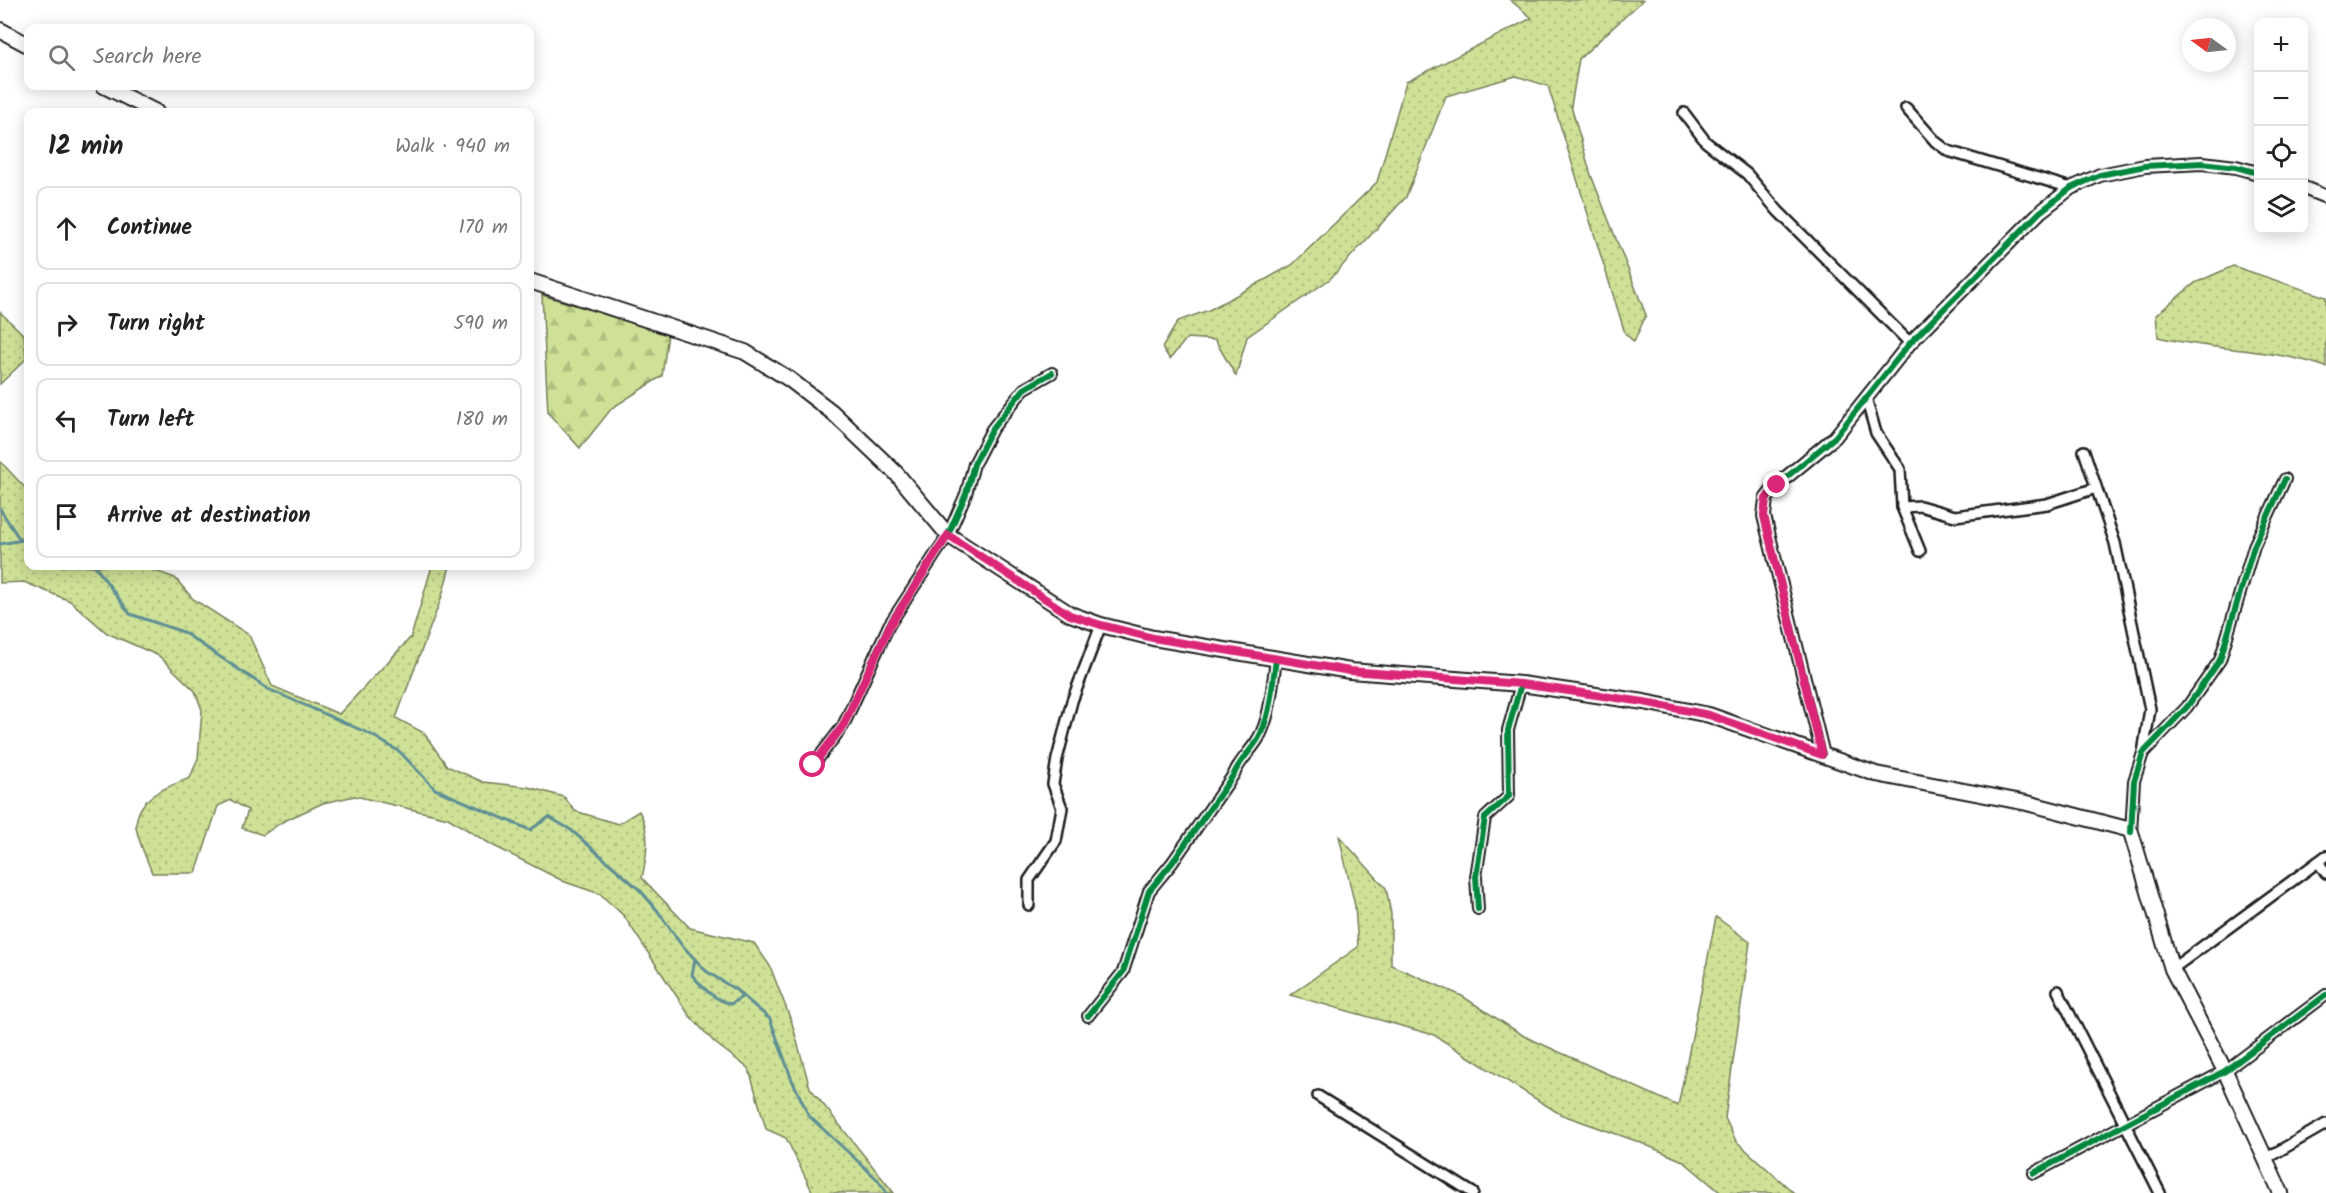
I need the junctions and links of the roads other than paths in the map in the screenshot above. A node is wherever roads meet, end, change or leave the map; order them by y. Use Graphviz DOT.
graph roads {
  1 [pos="0,30"];
  2 [pos="24,43"];
  3 [pos="112,90"];
  4 [pos="148,108"];
  5 [pos="1906,108"];
  6 [pos="1684,113"];
  7 [pos="2254,172"];
  8 [pos="2071,188"];
  9 [pos="2308,190"];
  10 [pos="2326,197"];
  11 [pos="534,282"];
  12 [pos="1910,344"];
  13 [pos="1052,373"];
  14 [pos="1866,398"];
  15 [pos="2084,451"];
  16 [pos="2285,479"];
  17 [pos="2096,488"];
  18 [pos="1902,507"];
  19 [pos="948,535"];
  20 [pos="1920,551"];
  21 [pos="1101,625"];
  22 [pos="1276,660"];
  23 [pos="1521,684"];
  24 [pos="2143,753"];
  25 [pos="1822,755"];
  26 [pos="813,765"];
  27 [pos="2131,832"];
  28 [pos="2322,859"];
  29 [pos="2326,873"];
  30 [pos="1029,905"];
  31 [pos="1478,909"];
  32 [pos="2172,969"];
  33 [pos="2058,992"];
  34 [pos="2326,995"];
  35 [pos="1088,1016"];
  36 [pos="2225,1071"];
  37 [pos="1318,1096"];
  38 [pos="2326,1124"];
  39 [pos="2126,1125"];
  40 [pos="2265,1159"];
  41 [pos="2034,1173"];
  42 [pos="1473,1193"];
  43 [pos="2160,1193"];
  44 [pos="2281,1193"];
  1 -- 2 [label="main road"];
  3 -- 4 [label="main road"];
  5 -- 8 [label="street"];
  6 -- 12 [label="street"];
  7 -- 8 [label="street"];
  8 -- 12 [label="street"];
  9 -- 10 [label="street"];
  11 -- 19 [label="main road"];
  12 -- 14 [label="street"];
  13 -- 19 [label="street"];
  14 -- 18 [label="street"];
  14 -- 25 [label="street"];
  15 -- 17 [label="street"];
  16 -- 24 [label="street"];
  17 -- 18 [label="street"];
  17 -- 24 [label="street"];
  18 -- 20 [label="street"];
  19 -- 21 [label="main road"];
  19 -- 26 [label="street"];
  21 -- 22 [label="main road"];
  21 -- 30 [label="street"];
  22 -- 23 [label="main road"];
  22 -- 35 [label="street"];
  23 -- 25 [label="main road"];
  23 -- 31 [label="street"];
  24 -- 27 [label="street"];
  25 -- 27 [label="main road"];
  27 -- 32 [label="main road"];
  28 -- 29 [label="street"];
  28 -- 32 [label="street"];
  32 -- 36 [label="main road"];
  33 -- 39 [label="street"];
  34 -- 36 [label="street"];
  36 -- 39 [label="street"];
  36 -- 40 [label="main road"];
  37 -- 42 [label="street"];
  38 -- 40 [label="street"];
  39 -- 41 [label="street"];
  39 -- 43 [label="street"];
  40 -- 44 [label="main road"];
}
